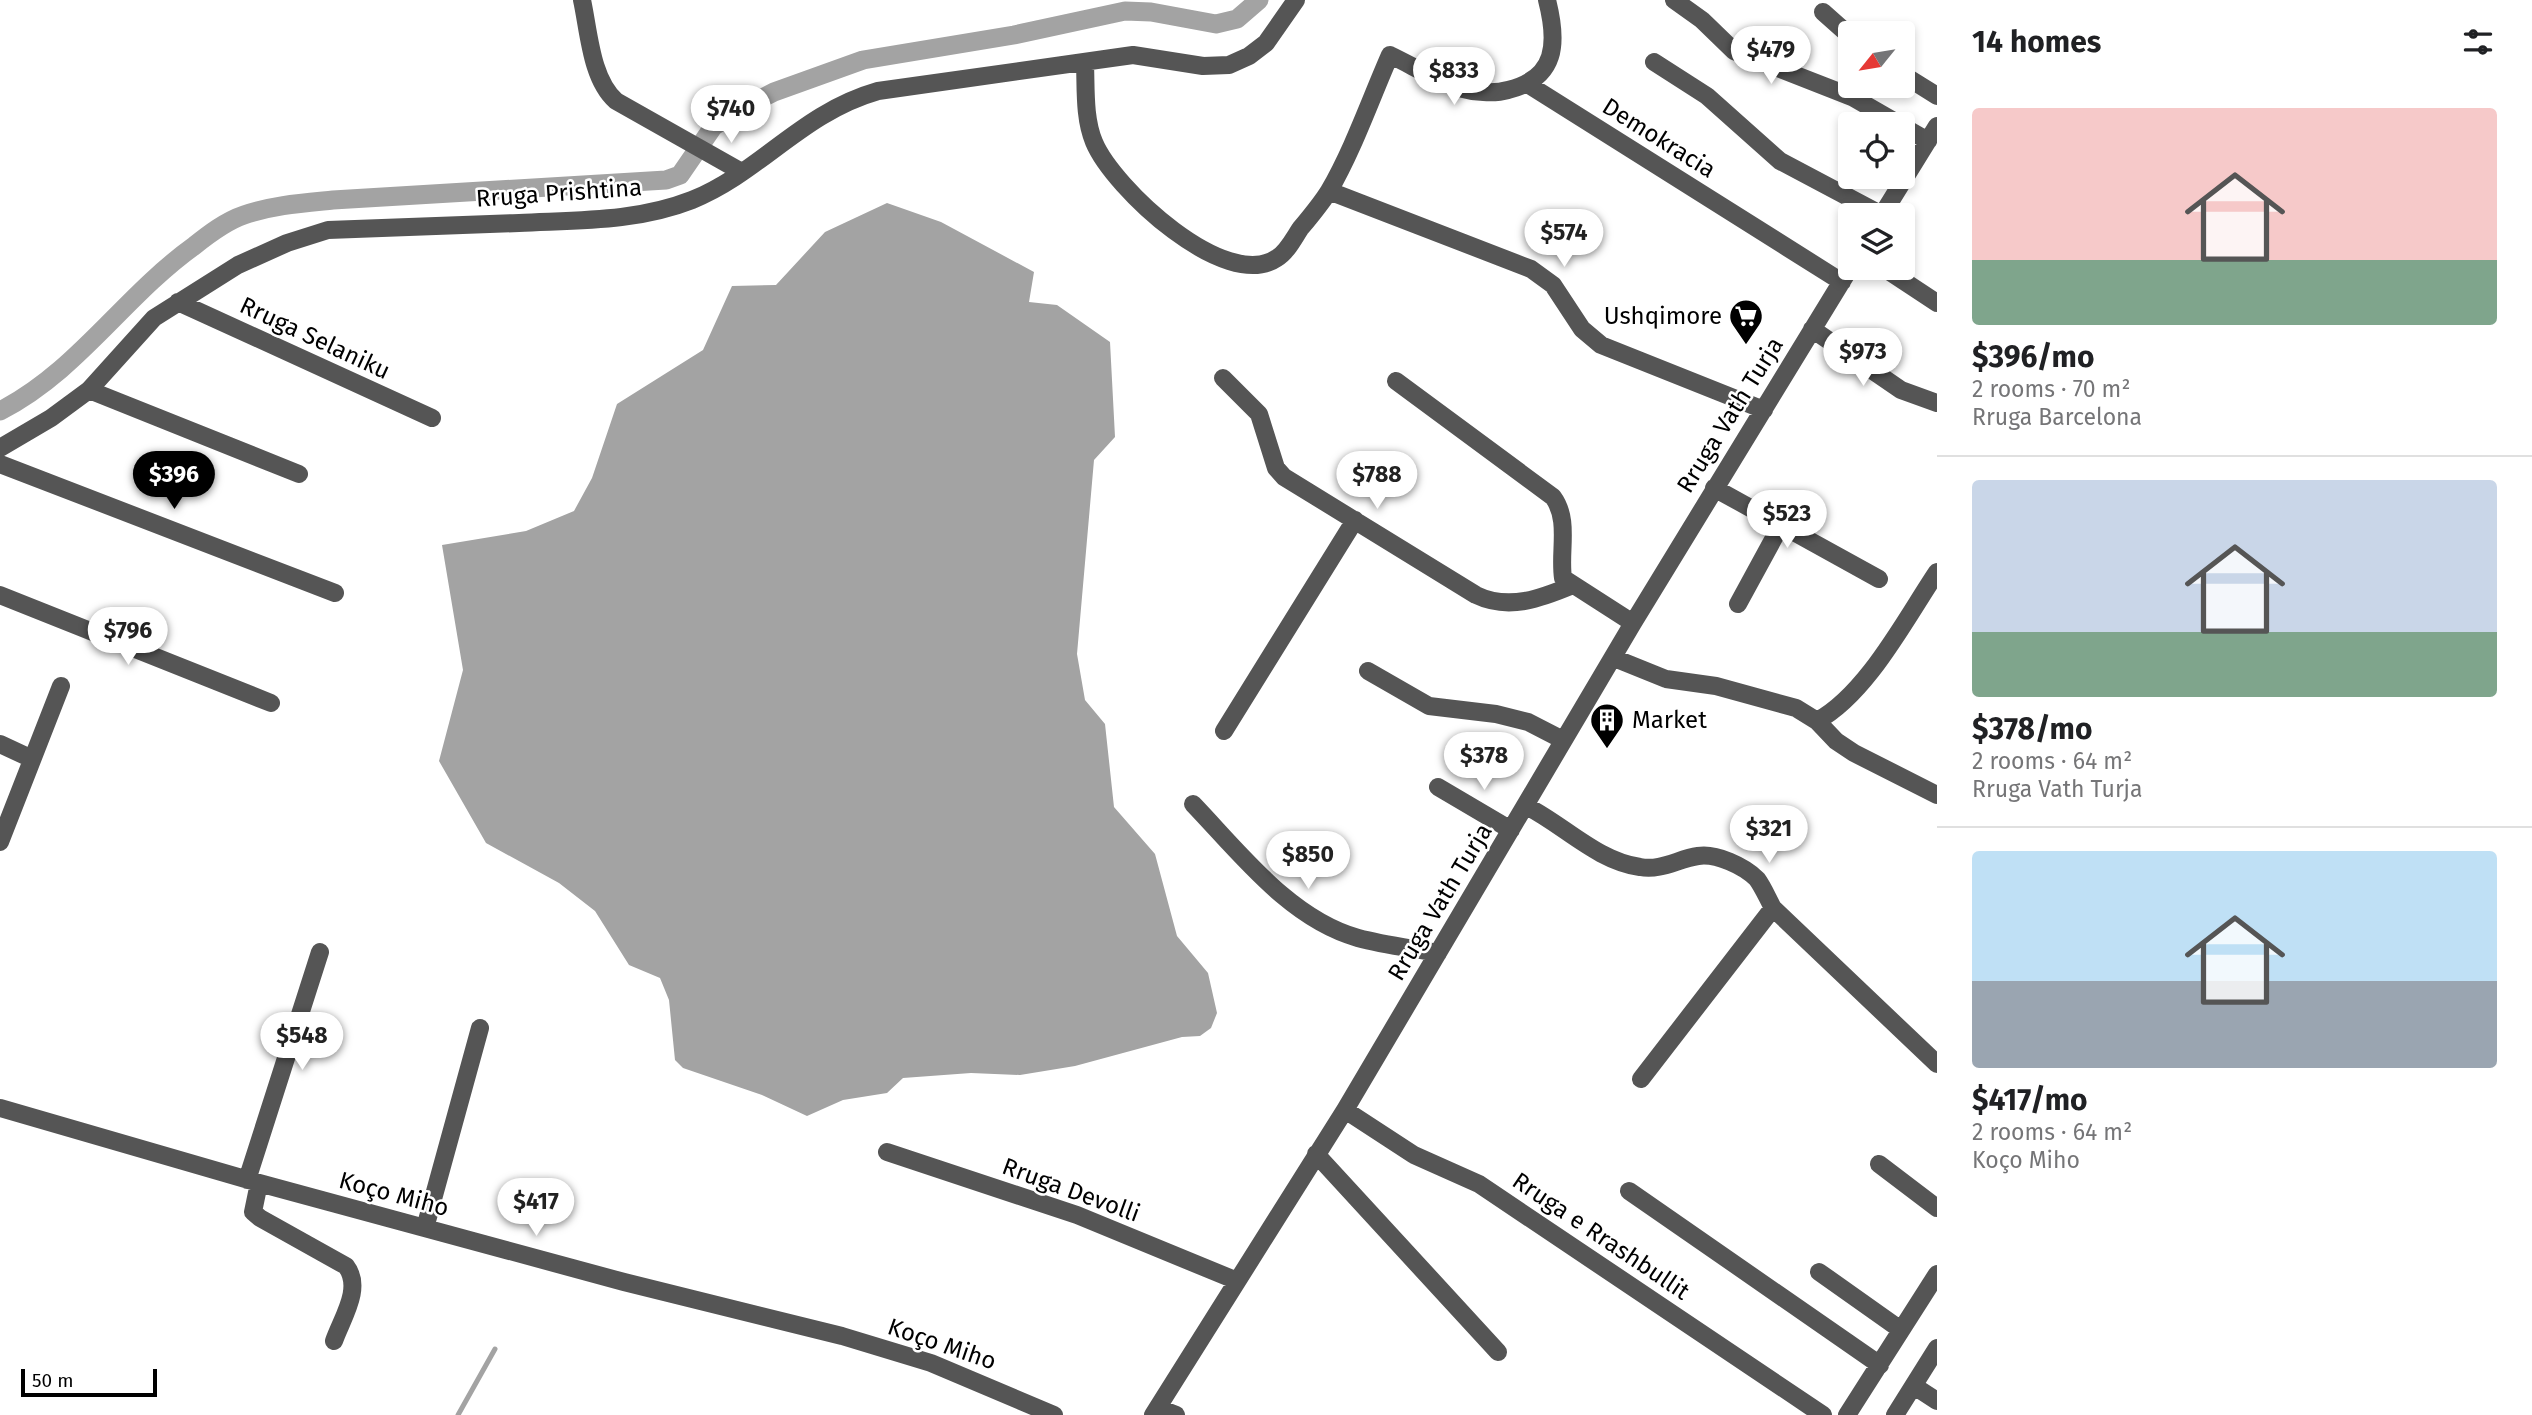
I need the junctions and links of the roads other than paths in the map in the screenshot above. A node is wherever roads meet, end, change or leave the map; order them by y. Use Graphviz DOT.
graph roads {
  1 [pos="582,0"];
  2 [pos="1296,0"];
  3 [pos="1547,0"];
  4 [pos="1674,0"];
  5 [pos="1823,12"];
  6 [pos="1838,25"];
  7 [pos="1654,62"];
  8 [pos="1085,63"];
  9 [pos="1915,82"];
  10 [pos="1529,85"];
  11 [pos="1937,96"];
  12 [pos="1878,112"];
  13 [pos="1915,128"];
  14 [pos="1933,133"];
  15 [pos="740,171"];
  16 [pos="1329,191"];
  17 [pos="1859,203"];
  18 [pos="1889,203"];
  19 [pos="1838,270"];
  20 [pos="1843,280"];
  21 [pos="1902,280"];
  22 [pos="178,302"];
  23 [pos="1937,303"];
  24 [pos="1812,329"];
  25 [pos="1223,377"];
  26 [pos="1396,381"];
  27 [pos="89,390"];
  28 [pos="1937,403"];
  29 [pos="1764,410"];
  30 [pos="432,418"];
  31 [pos="0,448"];
  32 [pos="0,464"];
  33 [pos="299,474"];
  34 [pos="1714,488"];
  35 [pos="1355,520"];
  36 [pos="1781,525"];
  37 [pos="1937,572"];
  38 [pos="1879,579"];
  39 [pos="1573,585"];
  40 [pos="335,593"];
  41 [pos="0,595"];
  42 [pos="1738,604"];
  43 [pos="1633,623"];
  44 [pos="1614,658"];
  45 [pos="1368,671"];
  46 [pos="61,686"];
  47 [pos="271,703"];
  48 [pos="1817,720"];
  49 [pos="1224,731"];
  50 [pos="1563,740"];
  51 [pos="0,744"];
  52 [pos="30,758"];
  53 [pos="1438,787"];
  54 [pos="1937,795"];
  55 [pos="1193,804"];
  56 [pos="1526,806"];
  57 [pos="1511,830"];
  58 [pos="0,842"];
  59 [pos="1773,908"];
  60 [pos="320,952"];
  61 [pos="1438,953"];
  62 [pos="480,1027"];
  63 [pos="1937,1064"];
  64 [pos="1642,1079"];
  65 [pos="0,1108"];
  66 [pos="1345,1110"];
  67 [pos="887,1152"];
  68 [pos="1316,1154"];
  69 [pos="1879,1164"];
  70 [pos="253,1182"];
  71 [pos="1629,1191"];
  72 [pos="1937,1208"];
  73 [pos="425,1228"];
  74 [pos="1818,1272"];
  75 [pos="1937,1275"];
  76 [pos="1236,1280"];
  77 [pos="1931,1298"];
  78 [pos="1901,1330"];
  79 [pos="334,1341"];
  80 [pos="1937,1348"];
  81 [pos="1498,1352"];
  82 [pos="1880,1365"];
  83 [pos="1914,1386"];
  84 [pos="1937,1401"];
  85 [pos="1155,1411"];
  86 [pos="1054,1415"];
  87 [pos="1176,1415"];
  88 [pos="1823,1415"];
  89 [pos="1847,1415"];
  90 [pos="1895,1415"];
  1 -- 15 [label="street"];
  2 -- 8 [label="street, Rruga Prishtina"];
  3 -- 10 [label="street"];
  4 -- 12 [label="street"];
  5 -- 6 [label="street"];
  7 -- 17 [label="street"];
  8 -- 15 [label="street, Rruga Prishtina"];
  8 -- 16 [label="street"];
  9 -- 11 [label="street"];
  10 -- 16 [label="street"];
  10 -- 19 [label="street, Demokracia"];
  13 -- 14 [label="street"];
  14 -- 18 [label="street"];
  15 -- 22 [label="street, Rruga Prishtina"];
  16 -- 29 [label="street"];
  20 -- 24 [label="street, Rruga Vath Turja"];
  21 -- 23 [label="street"];
  22 -- 27 [label="street, Rruga Prishtina"];
  22 -- 30 [label="street, Rruga Selaniku"];
  24 -- 28 [label="street"];
  24 -- 29 [label="street, Rruga Vath Turja"];
  25 -- 35 [label="street"];
  26 -- 39 [label="street"];
  27 -- 31 [label="street, Rruga Prishtina"];
  27 -- 33 [label="street"];
  29 -- 34 [label="street, Rruga Vath Turja"];
  32 -- 40 [label="street"];
  34 -- 36 [label="street"];
  34 -- 43 [label="street, Rruga Vath Turja"];
  35 -- 39 [label="street"];
  35 -- 49 [label="street"];
  36 -- 38 [label="street"];
  36 -- 42 [label="street"];
  37 -- 48 [label="street"];
  39 -- 43 [label="street"];
  41 -- 47 [label="street"];
  43 -- 44 [label="street, Rruga Vath Turja"];
  44 -- 48 [label="street"];
  44 -- 50 [label="street, Rruga Vath Turja"];
  45 -- 50 [label="street"];
  46 -- 52 [label="street"];
  48 -- 54 [label="street"];
  50 -- 56 [label="street, Rruga Vath Turja"];
  51 -- 52 [label="street"];
  52 -- 58 [label="street"];
  53 -- 57 [label="street"];
  55 -- 61 [label="street"];
  56 -- 57 [label="street, Rruga Vath Turja"];
  56 -- 59 [label="street"];
  57 -- 61 [label="street, Rruga Vath Turja"];
  59 -- 63 [label="street"];
  59 -- 64 [label="street"];
  60 -- 70 [label="street"];
  61 -- 66 [label="street, Rruga Vath Turja"];
  62 -- 73 [label="street"];
  65 -- 70 [label="street, Koço Miho"];
  66 -- 68 [label="street, Rruga Vath Turja"];
  66 -- 88 [label="street, Rruga e Rrashbullit"];
  67 -- 76 [label="street, Rruga Devolli"];
  68 -- 76 [label="street, Rruga Vath Turja"];
  68 -- 81 [label="street"];
  69 -- 72 [label="street"];
  70 -- 73 [label="street, Koço Miho"];
  70 -- 79 [label="street"];
  71 -- 82 [label="street"];
  73 -- 86 [label="street, Koço Miho"];
  74 -- 78 [label="street"];
  75 -- 77 [label="street"];
  76 -- 85 [label="street, Rruga Vath Turja"];
  77 -- 78 [label="street"];
  78 -- 82 [label="street"];
  80 -- 83 [label="street"];
  82 -- 89 [label="street"];
  83 -- 84 [label="street"];
  83 -- 90 [label="street"];
  85 -- 87 [label="street"];
}
